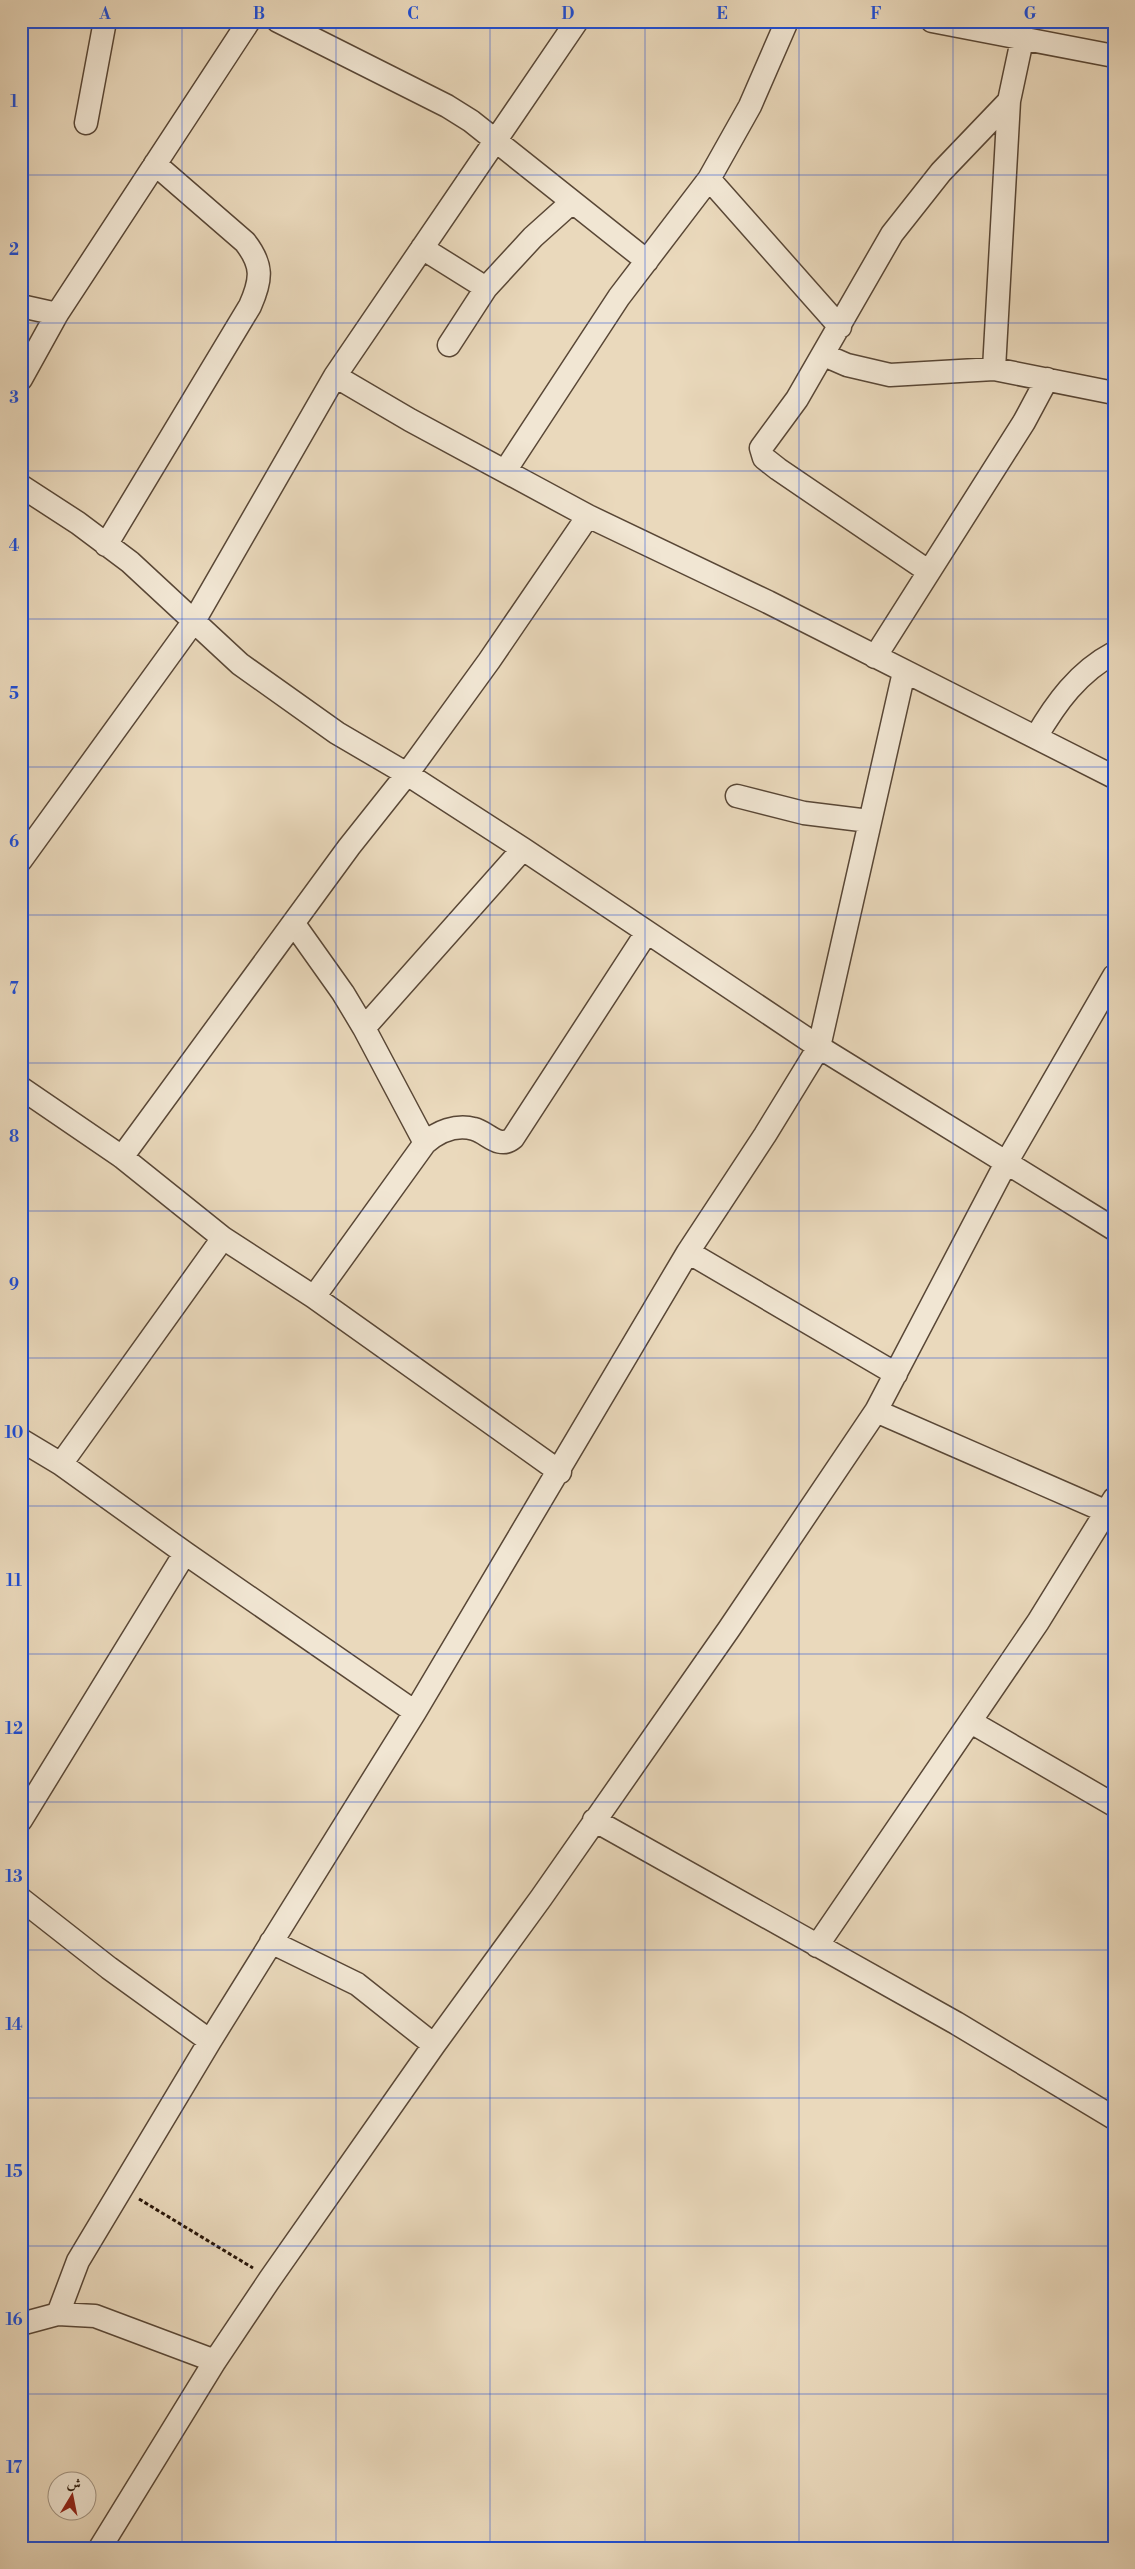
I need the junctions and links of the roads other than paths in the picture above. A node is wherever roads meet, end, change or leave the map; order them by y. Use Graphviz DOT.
graph roads {
  1 [pos="106,21"];
  2 [pos="249,21"];
  3 [pos="278,21"];
  4 [pos="577,21"];
  5 [pos="787,21"];
  6 [pos="932,21"];
  7 [pos="1022,40"];
  8 [pos="1114,56"];
  9 [pos="1009,101"];
  10 [pos="86,123"];
  11 [pos="496,142"];
  12 [pos="155,164"];
  13 [pos="709,178"];
  14 [pos="572,202"];
  15 [pos="422,248"];
  16 [pos="647,261"];
  17 [pos="486,288"];
  18 [pos="21,306"];
  19 [pos="57,314"];
  20 [pos="840,328"];
  21 [pos="450,345"];
  22 [pos="824,355"];
  23 [pos="994,370"];
  24 [pos="335,376"];
  25 [pos="1047,378"];
  26 [pos="21,379"];
  27 [pos="1114,393"];
  28 [pos="504,471"];
  29 [pos="21,486"];
  30 [pos="588,516"];
  31 [pos="106,545"];
  32 [pos="928,571"];
  33 [pos="194,622"];
  34 [pos="1114,653"];
  35 [pos="876,657"];
  36 [pos="904,672"];
  37 [pos="1036,737"];
  38 [pos="407,774"];
  39 [pos="1114,777"];
  40 [pos="737,796"];
  41 [pos="869,821"];
  42 [pos="523,849"];
  43 [pos="21,860"];
  44 [pos="294,924"];
  45 [pos="647,932"];
  46 [pos="1114,976"];
  47 [pos="364,1028"];
  48 [pos="819,1047"];
  49 [pos="21,1088"];
  50 [pos="425,1143"];
  51 [pos="122,1157"];
  52 [pos="1006,1163"];
  53 [pos="1114,1229"];
  54 [pos="223,1238"];
  55 [pos="688,1252"];
  56 [pos="314,1297"];
  57 [pos="896,1374"];
  58 [pos="876,1411"];
  59 [pos="21,1440"];
  60 [pos="61,1464"];
  61 [pos="560,1472"];
  62 [pos="1112,1509"];
  63 [pos="184,1553"];
  64 [pos="415,1712"];
  65 [pos="971,1722"];
  66 [pos="1114,1805"];
  67 [pos="21,1820"];
  68 [pos="594,1820"];
  69 [pos="21,1899"];
  70 [pos="271,1942"];
  71 [pos="817,1946"];
  72 [pos="210,2040"];
  73 [pos="434,2045"];
  74 [pos="1114,2118"];
  75 [pos="58,2314"];
  76 [pos="21,2324"];
  77 [pos="216,2361"];
  78 [pos="100,2548"];
  1 -- 10 [label="street"];
  2 -- 12 [label="street"];
  3 -- 11 [label="street"];
  4 -- 11 [label="street"];
  5 -- 13 [label="street"];
  6 -- 7 [label="street"];
  7 -- 8 [label="street"];
  7 -- 9 [label="street"];
  9 -- 20 [label="street"];
  9 -- 23 [label="street"];
  11 -- 14 [label="street"];
  11 -- 15 [label="street"];
  12 -- 19 [label="street"];
  12 -- 31 [label="street"];
  13 -- 16 [label="street"];
  13 -- 20 [label="street"];
  14 -- 16 [label="street"];
  14 -- 17 [label="street"];
  15 -- 17 [label="street"];
  15 -- 24 [label="street"];
  16 -- 28 [label="street"];
  17 -- 21 [label="street"];
  18 -- 19 [label="street"];
  19 -- 26 [label="street"];
  20 -- 22 [label="street"];
  22 -- 23 [label="street"];
  22 -- 32 [label="street"];
  23 -- 25 [label="street"];
  24 -- 28 [label="street"];
  24 -- 33 [label="street"];
  25 -- 27 [label="street"];
  25 -- 32 [label="street"];
  28 -- 30 [label="street"];
  29 -- 31 [label="street"];
  30 -- 35 [label="street"];
  30 -- 38 [label="street"];
  31 -- 33 [label="street"];
  32 -- 35 [label="street"];
  33 -- 38 [label="street"];
  33 -- 43 [label="street"];
  34 -- 37 [label="street"];
  35 -- 36 [label="street"];
  36 -- 37 [label="street"];
  36 -- 41 [label="street"];
  37 -- 39 [label="street"];
  38 -- 42 [label="street"];
  38 -- 44 [label="street"];
  40 -- 41 [label="street"];
  41 -- 48 [label="street"];
  42 -- 45 [label="street"];
  42 -- 47 [label="street"];
  44 -- 47 [label="street"];
  44 -- 51 [label="street"];
  45 -- 48 [label="street"];
  45 -- 50 [label="street"];
  46 -- 52 [label="street"];
  47 -- 50 [label="street"];
  48 -- 52 [label="street"];
  48 -- 55 [label="street"];
  49 -- 51 [label="street"];
  50 -- 56 [label="street"];
  51 -- 54 [label="street"];
  52 -- 53 [label="street"];
  52 -- 57 [label="street"];
  54 -- 56 [label="street"];
  54 -- 60 [label="street"];
  55 -- 57 [label="street"];
  55 -- 61 [label="street"];
  56 -- 61 [label="street"];
  57 -- 58 [label="street"];
  58 -- 62 [label="street"];
  58 -- 68 [label="street"];
  59 -- 60 [label="street"];
  60 -- 63 [label="street"];
  61 -- 64 [label="street"];
  62 -- 65 [label="street"];
  63 -- 64 [label="street"];
  63 -- 67 [label="street"];
  64 -- 70 [label="street"];
  65 -- 66 [label="street"];
  65 -- 71 [label="street"];
  68 -- 71 [label="street"];
  68 -- 73 [label="street"];
  69 -- 72 [label="street"];
  70 -- 72 [label="street"];
  70 -- 73 [label="street"];
  71 -- 74 [label="street"];
  72 -- 75 [label="street"];
  73 -- 77 [label="street"];
  75 -- 76 [label="street"];
  75 -- 77 [label="street"];
  77 -- 78 [label="street"];
}
